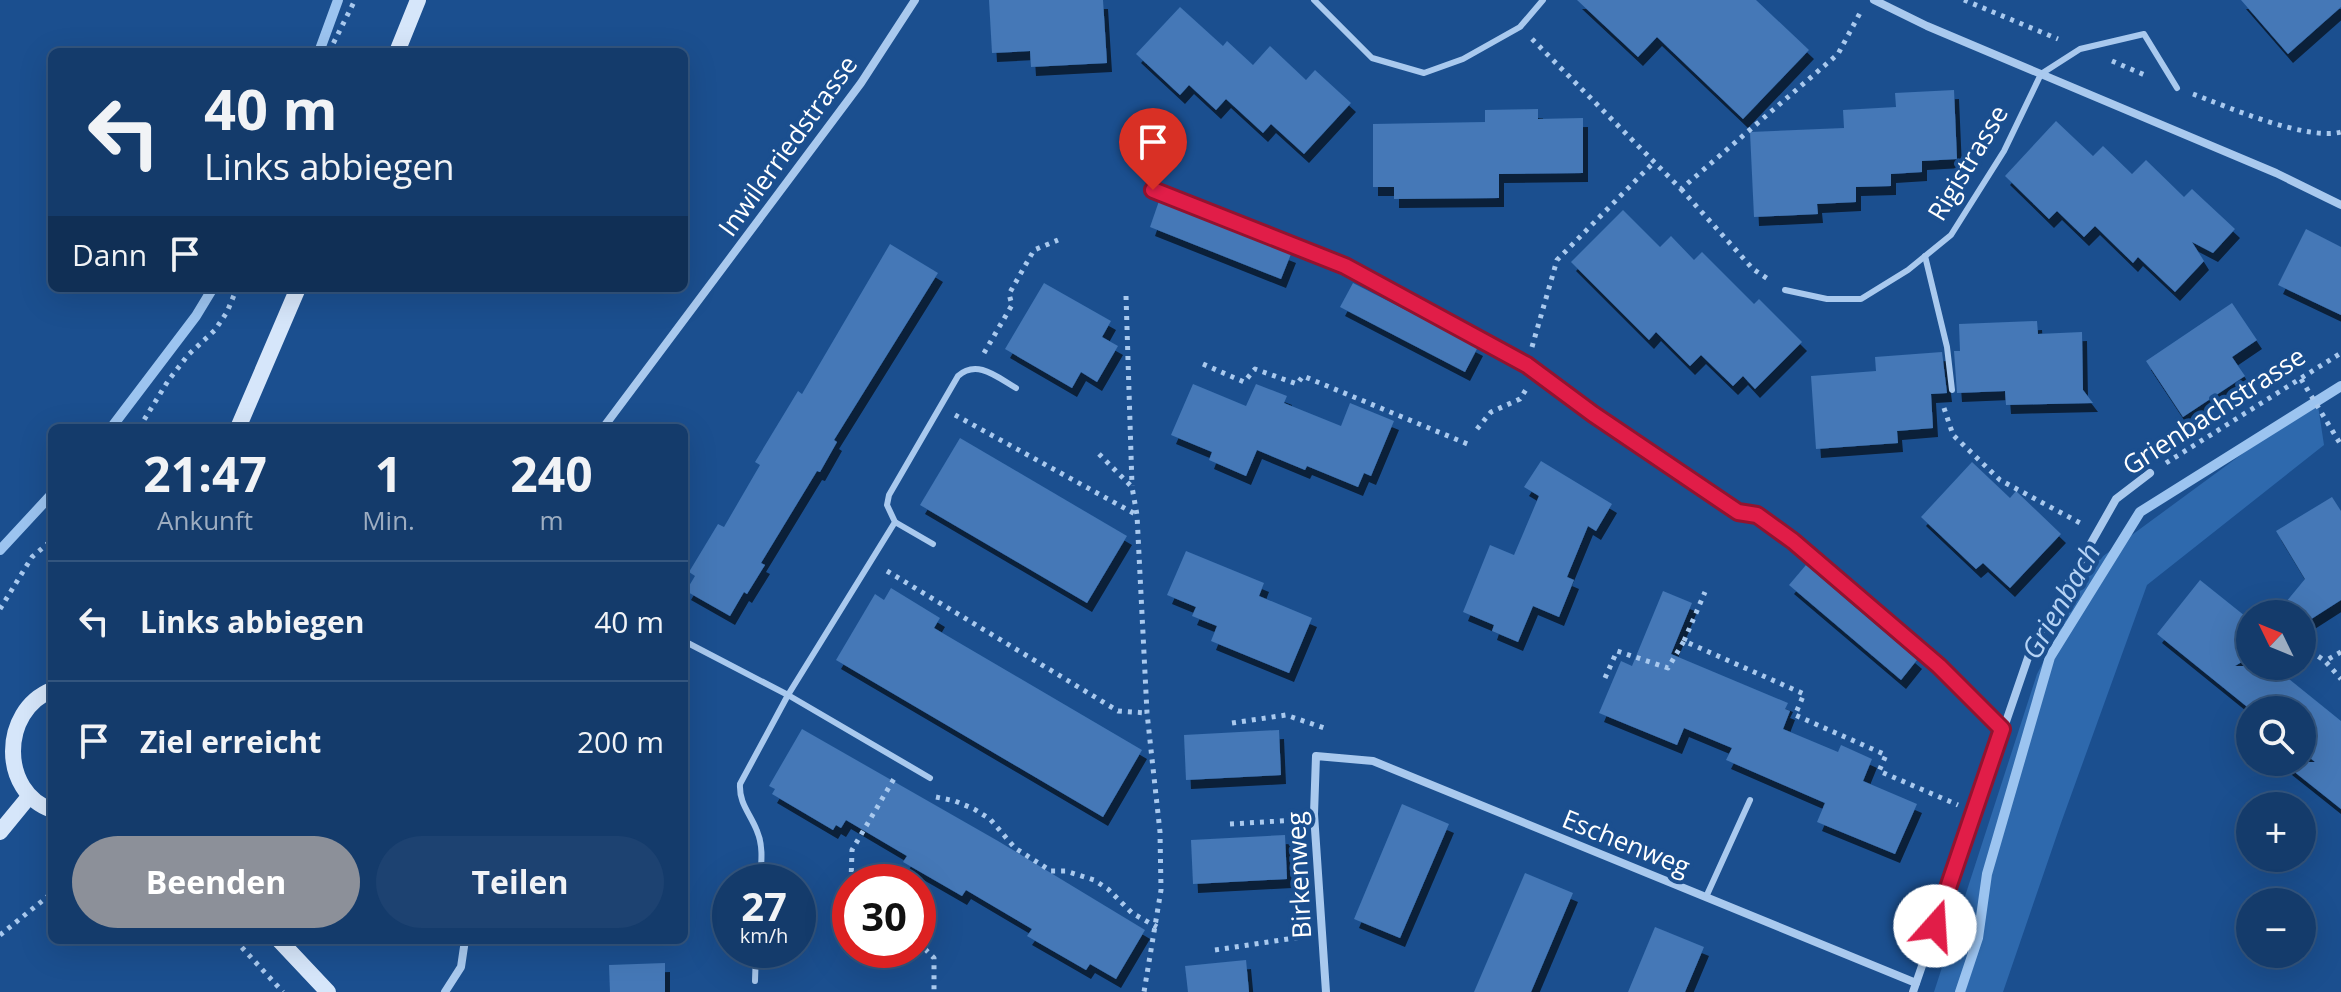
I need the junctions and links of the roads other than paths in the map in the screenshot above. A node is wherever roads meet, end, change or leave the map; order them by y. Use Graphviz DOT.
graph roads {
  1 [pos="418,0"];
  2 [pos="915,0"];
  3 [pos="1314,0"];
  4 [pos="1543,0"];
  5 [pos="1874,0"];
  6 [pos="399,48"];
  7 [pos="2041,74"];
  8 [pos="2177,88"];
  9 [pos="1153,190"];
  10 [pos="2341,205"];
  11 [pos="1925,256"];
  12 [pos="1785,290"];
  13 [pos="296,292"];
  14 [pos="1016,388"];
  15 [pos="1952,390"];
  16 [pos="240,424"];
  17 [pos="606,424"];
  18 [pos="2150,473"];
  19 [pos="895,522"];
  20 [pos="933,544"];
  21 [pos="688,643"];
  22 [pos="48,691"];
  23 [pos="788,695"];
  24 [pos="2002,729"];
  25 [pos="1316,756"];
  26 [pos="930,778"];
  27 [pos="27,799"];
  28 [pos="1750,800"];
  29 [pos="48,808"];
  30 [pos="0,832"];
  31 [pos="761,864"];
  32 [pos="1706,897"];
  33 [pos="283,944"];
  34 [pos="464,944"];
  35 [pos="755,968"];
  36 [pos="755,981"];
  37 [pos="1914,988"];
  38 [pos="328,992"];
  39 [pos="445,992"];
  40 [pos="1326,992"];
  1 -- 6 [label="main road"];
  2 -- 17 [label="street, Inwilerriedstrasse"];
  3 -- 4 [label="lane"];
  5 -- 7 [label="street"];
  7 -- 8 [label="lane"];
  7 -- 10 [label="street"];
  7 -- 11 [label="lane, Rigistrasse"];
  9 -- 24 [label="lane"];
  11 -- 12 [label="lane, Rigistrasse"];
  11 -- 15 [label="lane"];
  13 -- 16 [label="main road"];
  14 -- 19 [label="lane"];
  18 -- 24 [label="street, Grienbachstrasse"];
  19 -- 20 [label="lane"];
  19 -- 23 [label="lane"];
  21 -- 23 [label="lane"];
  22 -- 27 [label="main road"];
  23 -- 26 [label="lane"];
  23 -- 31 [label="lane"];
  24 -- 37 [label="street, Grienbachstrasse"];
  25 -- 32 [label="street, Eschenweg"];
  25 -- 40 [label="street, Birkenweg"];
  27 -- 29 [label="main road"];
  27 -- 30 [label="main road"];
  28 -- 32 [label="lane"];
  32 -- 37 [label="street, Eschenweg"];
  33 -- 38 [label="main road"];
  34 -- 39 [label="street"];
  35 -- 36 [label="lane"];
}
